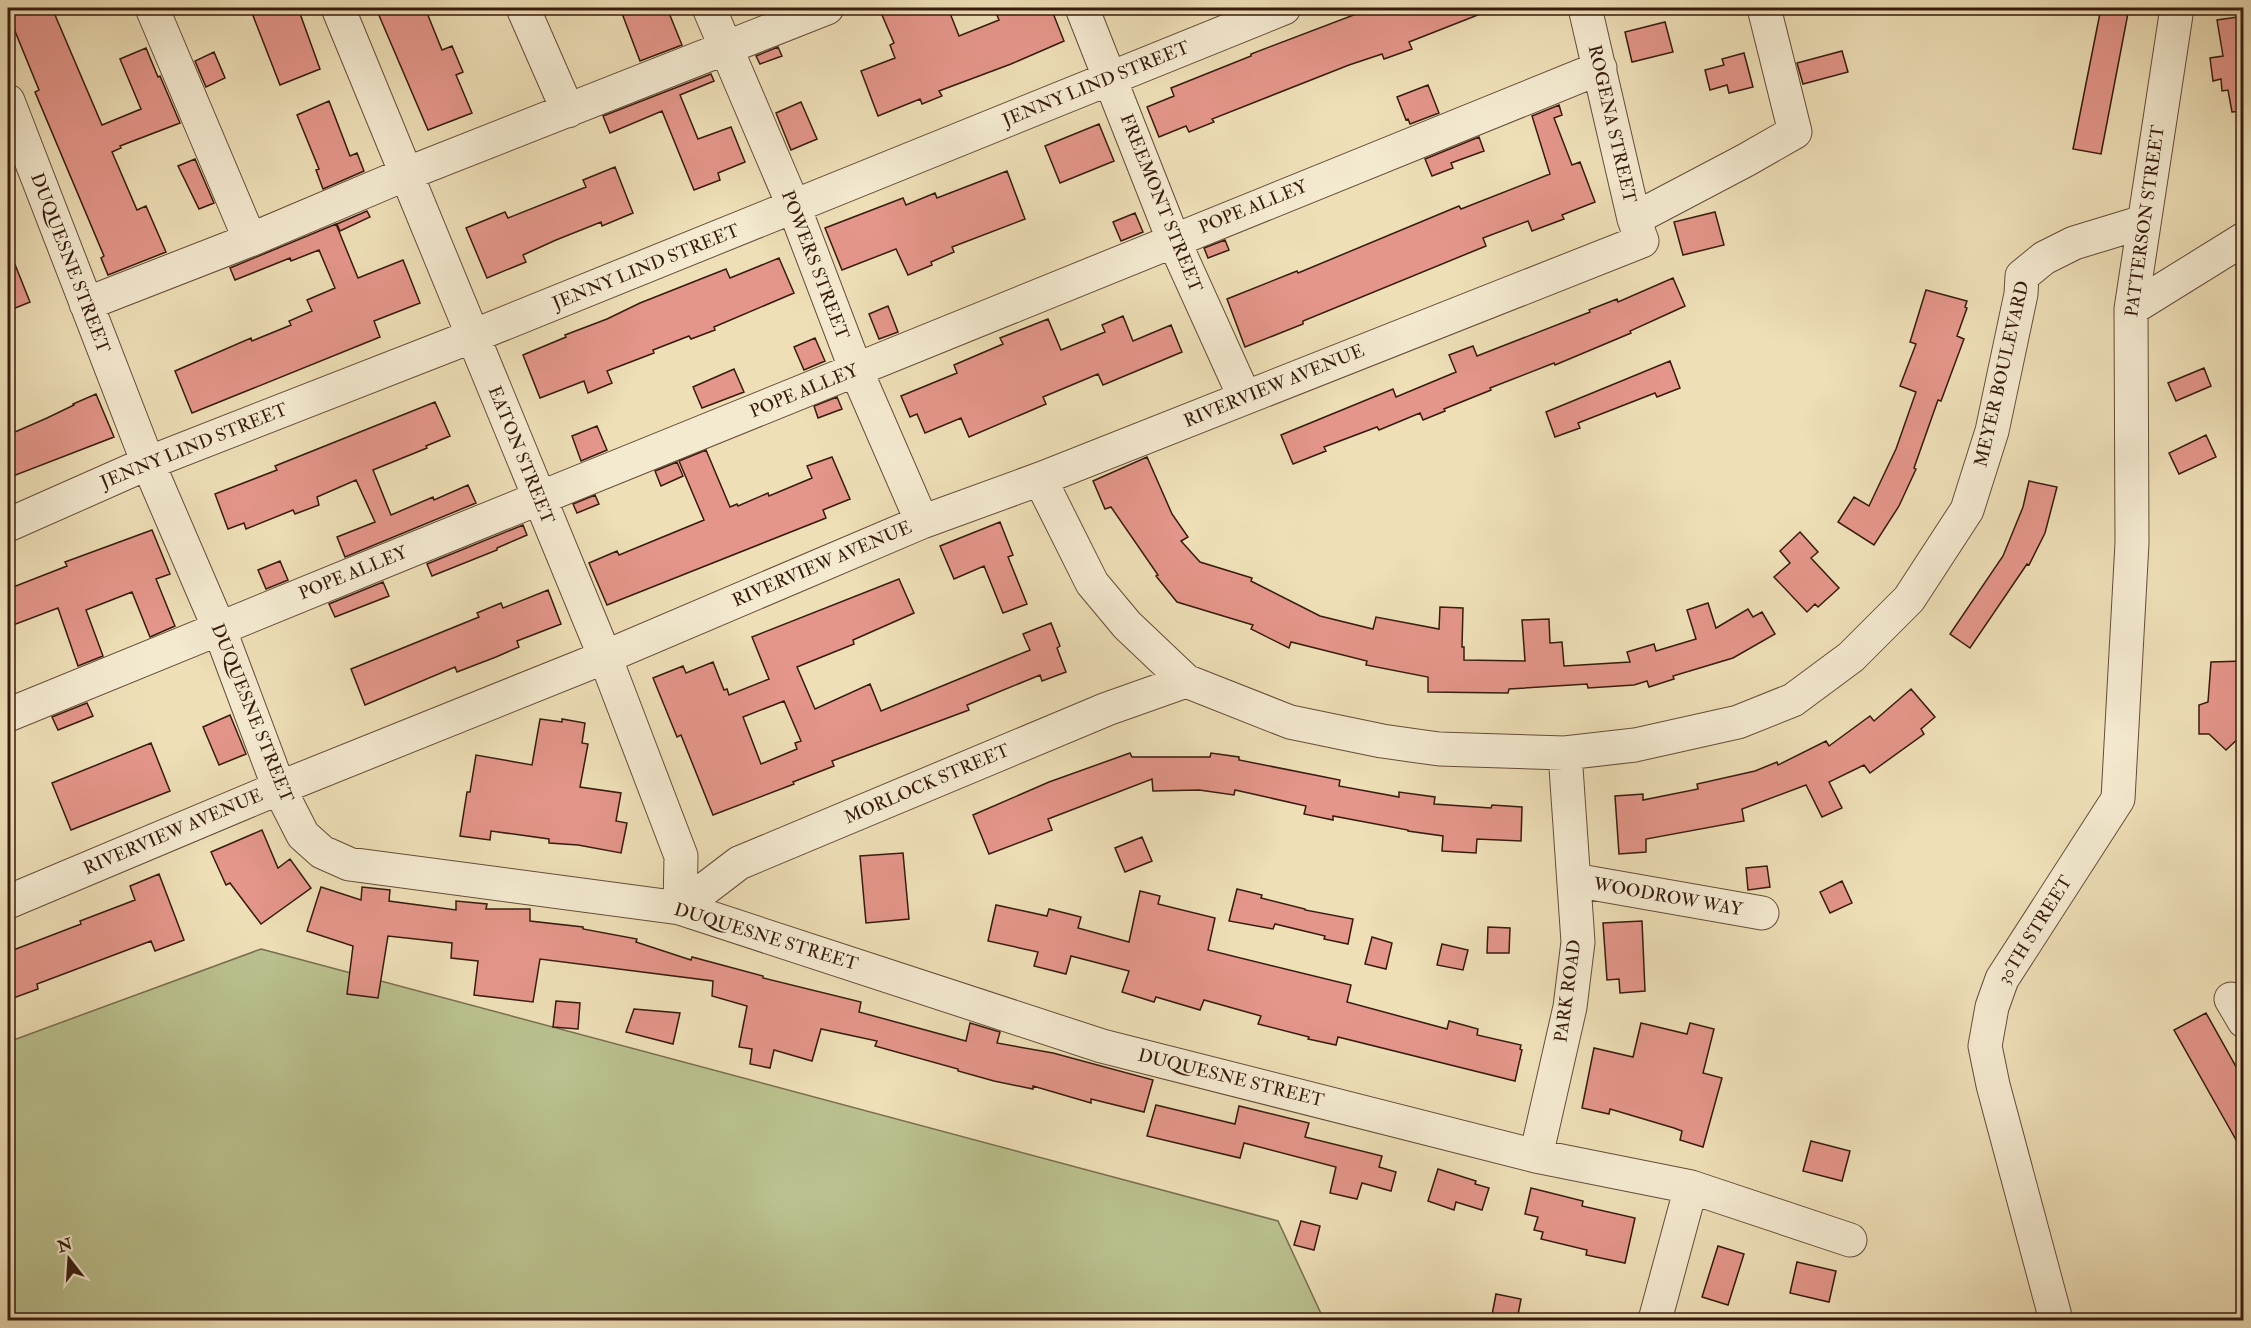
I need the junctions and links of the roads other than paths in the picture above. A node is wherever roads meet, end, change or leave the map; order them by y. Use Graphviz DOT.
graph roads {
  1 [pos="152,8"];
  2 [pos="338,8"];
  3 [pos="524,8"];
  4 [pos="709,8"];
  5 [pos="827,8"];
  6 [pos="1082,8"];
  7 [pos="1284,8"];
  8 [pos="1585,8"];
  9 [pos="1764,8"];
  10 [pos="2177,8"];
  11 [pos="727,48"];
  12 [pos="1600,68"];
  13 [pos="1111,77"];
  14 [pos="8,101"];
  15 [pos="568,111"];
  16 [pos="406,174"];
  17 [pos="794,207"];
  18 [pos="2143,222"];
  19 [pos="1638,230"];
  20 [pos="2244,239"];
  21 [pos="250,240"];
  22 [pos="1173,240"];
  23 [pos="86,304"];
  24 [pos="2131,309"];
  25 [pos="473,336"];
  26 [pos="856,370"];
  27 [pos="1245,398"];
  28 [pos="148,463"];
  29 [pos="1040,479"];
  30 [pos="538,496"];
  31 [pos="922,522"];
  32 [pos="8,525"];
  33 [pos="2132,543"];
  34 [pos="219,628"];
  35 [pos="605,657"];
  36 [pos="1186,681"];
  37 [pos="8,715"];
  38 [pos="1565,753"];
  39 [pos="279,788"];
  40 [pos="1574,880"];
  41 [pos="8,902"];
  42 [pos="680,908"];
  43 [pos="1762,913"];
  44 [pos="1536,1156"];
  45 [pos="1691,1187"];
  46 [pos="1850,1240"];
  47 [pos="1655,1320"];
  48 [pos="2056,1320"];
  1 -- 21 [label="street"];
  2 -- 16 [label="street, EATON STREET"];
  3 -- 15 [label="street"];
  4 -- 11 [label="street, POWERS STREET"];
  5 -- 11 [label="street"];
  6 -- 13 [label="street, FREEMONT STREET"];
  7 -- 13 [label="street, JENNY LIND STREET"];
  8 -- 12 [label="street, ROGENA STREET"];
  9 -- 19 [label="street, RIVERVIEW AVENUE"];
  10 -- 18 [label="street, PATTERSON STREET"];
  11 -- 15 [label="street"];
  11 -- 17 [label="street, POWERS STREET"];
  12 -- 19 [label="street, ROGENA STREET"];
  12 -- 22 [label="street, POPE ALLEY"];
  13 -- 17 [label="street, JENNY LIND STREET"];
  13 -- 22 [label="street, FREEMONT STREET"];
  14 -- 23 [label="street, DUQUESNE STREET"];
  15 -- 16 [label="street"];
  16 -- 21 [label="street"];
  16 -- 25 [label="street, EATON STREET"];
  17 -- 25 [label="street, JENNY LIND STREET"];
  17 -- 26 [label="street, POWERS STREET"];
  18 -- 24 [label="street, PATTERSON STREET"];
  18 -- 38 [label="street, MEYER BOULEVARD"];
  19 -- 27 [label="street, RIVERVIEW AVENUE"];
  20 -- 24 [label="street"];
  21 -- 23 [label="street"];
  22 -- 26 [label="street, POPE ALLEY"];
  22 -- 27 [label="street, FREEMONT STREET"];
  23 -- 28 [label="street, DUQUESNE STREET"];
  24 -- 33 [label="street, PATTERSON STREET"];
  25 -- 28 [label="street, JENNY LIND STREET"];
  25 -- 30 [label="street, EATON STREET"];
  26 -- 30 [label="street, POPE ALLEY"];
  26 -- 31 [label="street, POWERS STREET"];
  27 -- 29 [label="street, RIVERVIEW AVENUE"];
  28 -- 32 [label="street, JENNY LIND STREET"];
  28 -- 34 [label="street, DUQUESNE STREET"];
  29 -- 31 [label="street, RIVERVIEW AVENUE"];
  29 -- 36 [label="street, MEYER BOULEVARD"];
  30 -- 34 [label="street, POPE ALLEY"];
  30 -- 35 [label="street, EATON STREET"];
  31 -- 35 [label="street, RIVERVIEW AVENUE"];
  33 -- 48 [label="street, 30TH STREET"];
  34 -- 37 [label="street, POPE ALLEY"];
  34 -- 39 [label="street, DUQUESNE STREET"];
  35 -- 39 [label="street, RIVERVIEW AVENUE"];
  35 -- 42 [label="street, EATON STREET"];
  36 -- 38 [label="street, MEYER BOULEVARD"];
  36 -- 42 [label="street, MORLOCK STREET"];
  38 -- 40 [label="street, PARK ROAD"];
  39 -- 41 [label="street, RIVERVIEW AVENUE"];
  39 -- 42 [label="street, DUQUESNE STREET"];
  40 -- 43 [label="street, WOODROW WAY"];
  40 -- 44 [label="street, PARK ROAD"];
  42 -- 44 [label="street, DUQUESNE STREET"];
  44 -- 45 [label="street, DUQUESNE STREET"];
  45 -- 46 [label="street, DUQUESNE STREET"];
  45 -- 47 [label="street"];
}
